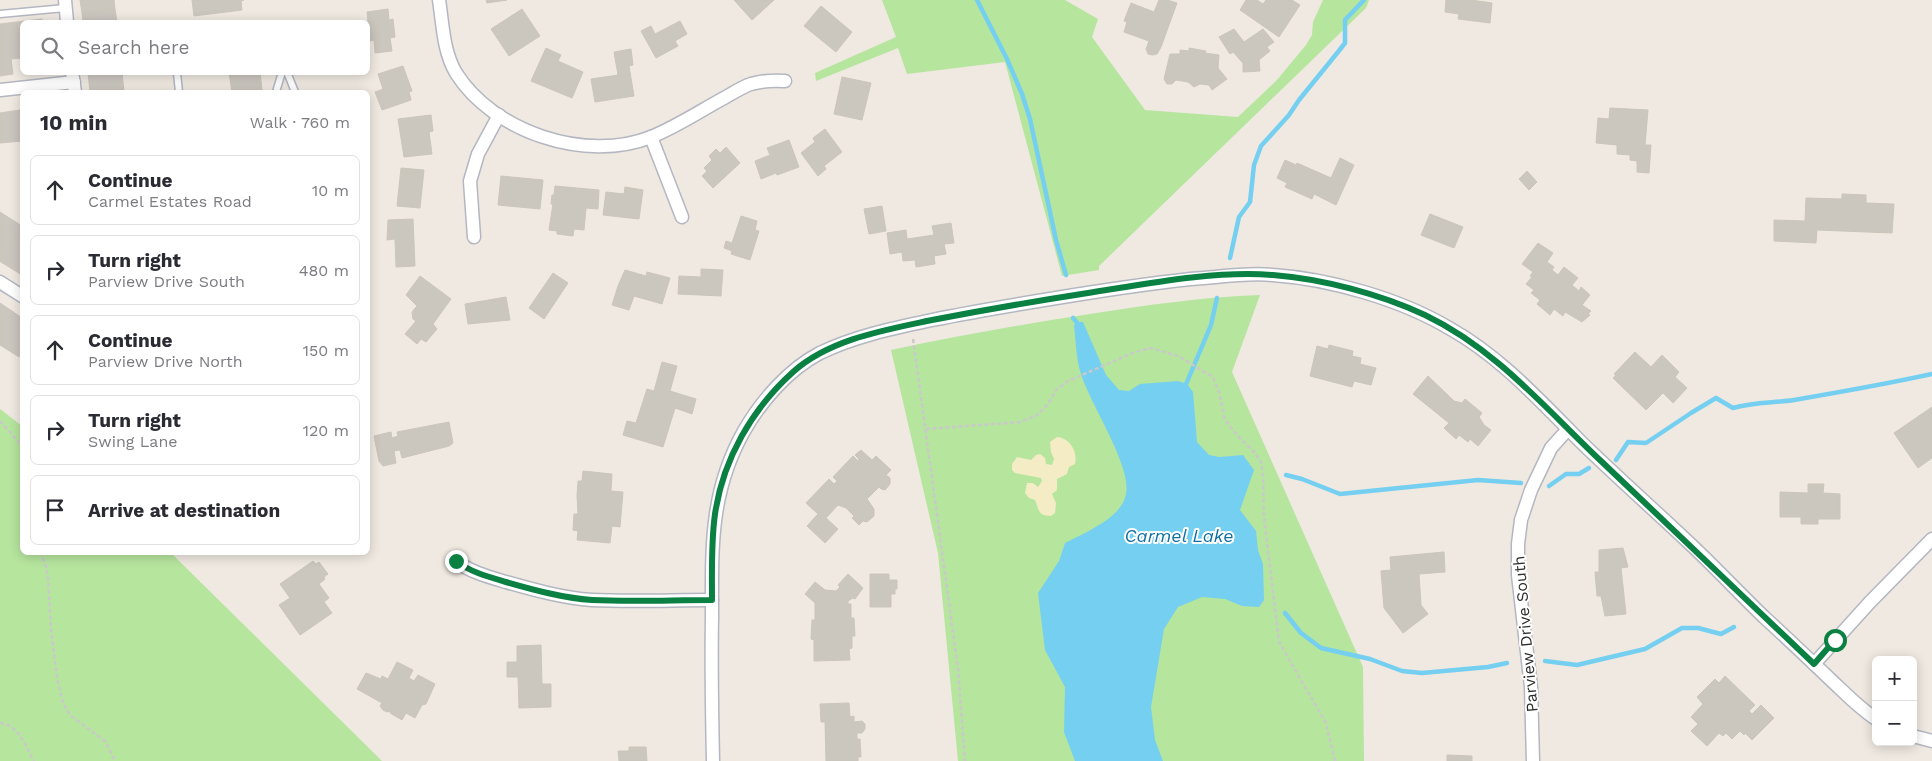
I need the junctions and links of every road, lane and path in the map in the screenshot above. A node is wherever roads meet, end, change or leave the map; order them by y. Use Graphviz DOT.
graph roads {
  1 [pos="440,0"];
  2 [pos="65,4"];
  3 [pos="0,14"];
  4 [pos="67,20"];
  5 [pos="176,75"];
  6 [pos="281,75"];
  7 [pos="288,75"];
  8 [pos="785,81"];
  9 [pos="74,82"];
  10 [pos="0,90"];
  11 [pos="179,90"];
  12 [pos="277,90"];
  13 [pos="294,90"];
  14 [pos="499,115"];
  15 [pos="651,137"];
  16 [pos="682,217"];
  17 [pos="474,237"];
  18 [pos="0,282"];
  19 [pos="20,295"];
  20 [pos="911,325"];
  21 [pos="0,421"];
  22 [pos="926,429"];
  23 [pos="1568,429"];
  24 [pos="20,444"];
  25 [pos="1932,539"];
  26 [pos="41,555"];
  27 [pos="456,561"];
  28 [pos="712,600"];
  29 [pos="1814,664"];
  30 [pos="1872,716"];
  31 [pos="0,723"];
  32 [pos="1917,737"];
  33 [pos="1932,741"];
  34 [pos="34,761"];
  35 [pos="115,761"];
  36 [pos="713,761"];
  37 [pos="965,761"];
  38 [pos="1335,761"];
  39 [pos="1533,761"];
  1 -- 14 [label="street"];
  2 -- 3 [label="lane"];
  2 -- 4 [label="street"];
  5 -- 11 [label="lane"];
  6 -- 12 [label="lane"];
  7 -- 13 [label="lane"];
  8 -- 15 [label="street"];
  9 -- 10 [label="street"];
  14 -- 15 [label="street"];
  14 -- 17 [label="street"];
  15 -- 16 [label="street"];
  18 -- 19 [label="street"];
  20 -- 22 [label="path"];
  20 -- 23 [label="street"];
  20 -- 28 [label="street"];
  21 -- 24 [label="path"];
  22 -- 37 [label="path"];
  22 -- 38 [label="path"];
  23 -- 29 [label="street"];
  23 -- 39 [label="street, Parview Drive South"];
  25 -- 29 [label="street"];
  26 -- 35 [label="path"];
  27 -- 28 [label="street"];
  28 -- 36 [label="street"];
  29 -- 30 [label="street"];
  31 -- 34 [label="path"];
  32 -- 33 [label="street"];
}
